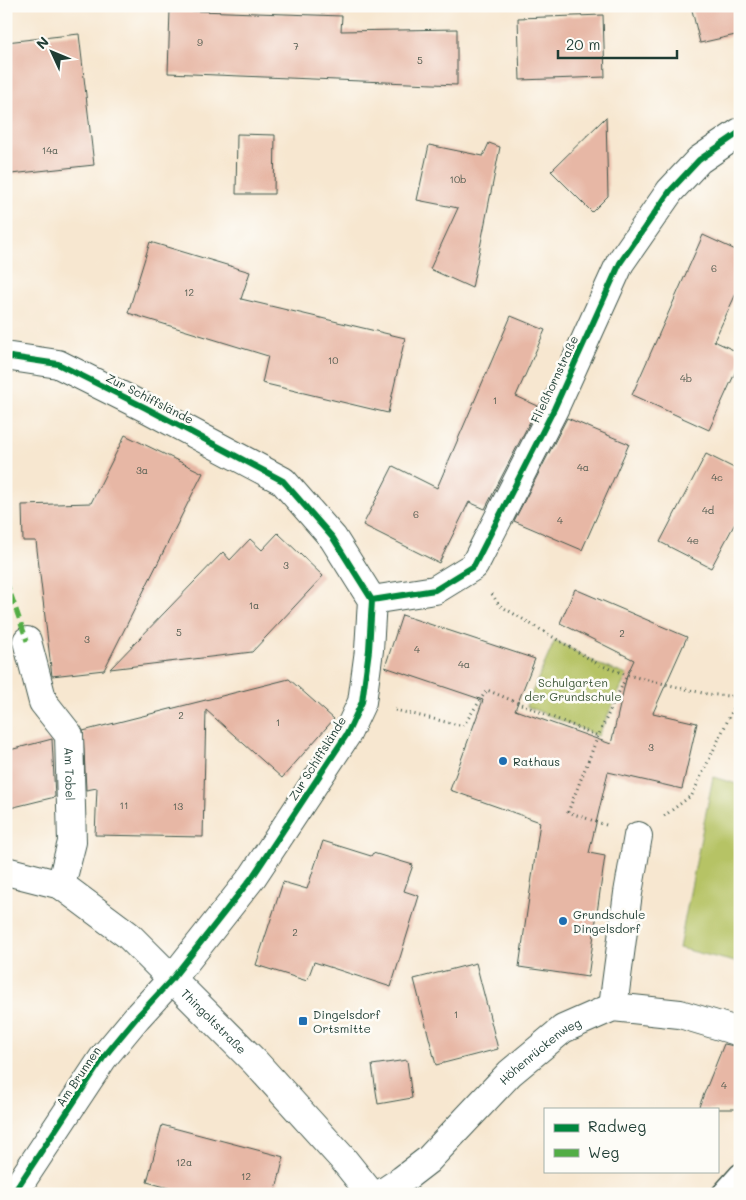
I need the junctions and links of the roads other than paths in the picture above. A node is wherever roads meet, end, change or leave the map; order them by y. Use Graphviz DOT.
graph roads {
  1 [pos="740,132"];
  2 [pos="8,354"];
  3 [pos="372,600"];
  4 [pos="27,641"];
  5 [pos="638,836"];
  6 [pos="6,871"];
  7 [pos="61,886"];
  8 [pos="172,979"];
  9 [pos="614,1007"];
  10 [pos="740,1032"];
  11 [pos="740,1175"];
  12 [pos="13,1194"];
  13 [pos="371,1194"];
  14 [pos="381,1194"];
  15 [pos="723,1194"];
  1 -- 3 [label="street, Fließhornstraße"];
  2 -- 3 [label="street, Zur Schiffslände"];
  3 -- 8 [label="street, Zur Schiffslände"];
  4 -- 7 [label="street, Am Tobel"];
  5 -- 9 [label="street"];
  6 -- 7 [label="street, Thingoltstraße"];
  7 -- 8 [label="street, Thingoltstraße"];
  8 -- 12 [label="street, Am Brunnen"];
  8 -- 13 [label="street, Thingoltstraße"];
  9 -- 10 [label="street, Höhenrückenweg"];
  9 -- 14 [label="street, Höhenrückenweg"];
  11 -- 15 [label="lane"];
}
